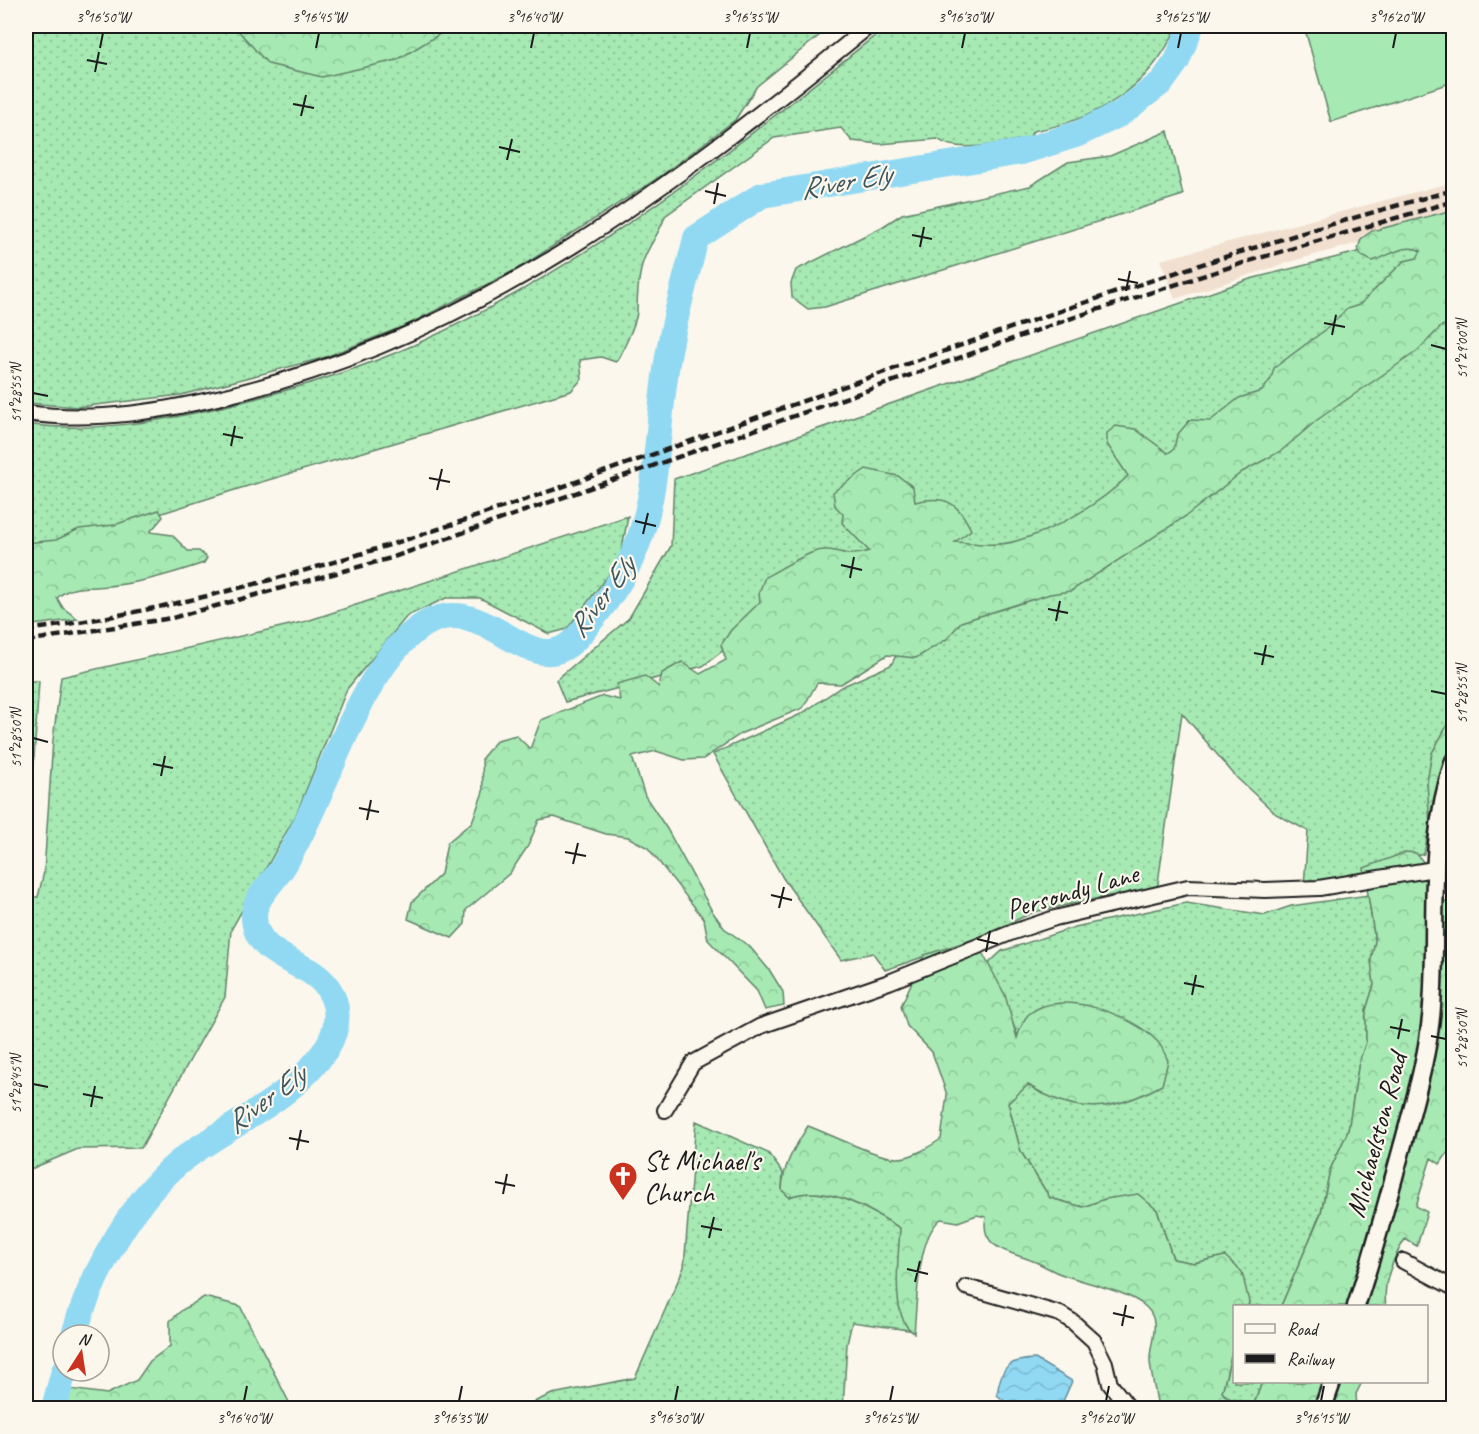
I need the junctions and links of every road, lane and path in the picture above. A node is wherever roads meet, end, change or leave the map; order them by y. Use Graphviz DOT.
graph roads {
  1 [pos="869,26"];
  2 [pos="26,413"];
  3 [pos="1454,761"];
  4 [pos="1434,868"];
  5 [pos="665,1110"];
  6 [pos="1403,1261"];
  7 [pos="966,1287"];
  8 [pos="1454,1288"];
  9 [pos="1356,1305"];
  10 [pos="1332,1383"];
  11 [pos="1129,1408"];
  12 [pos="1323,1408"];
  1 -- 2 [label="street"];
  3 -- 4 [label="street, Michaelston Road"];
  4 -- 5 [label="street, Persondy Lane"];
  4 -- 9 [label="street, Michaelston Road"];
  6 -- 8 [label="street"];
  7 -- 11 [label="street"];
  10 -- 12 [label="street"];
}
